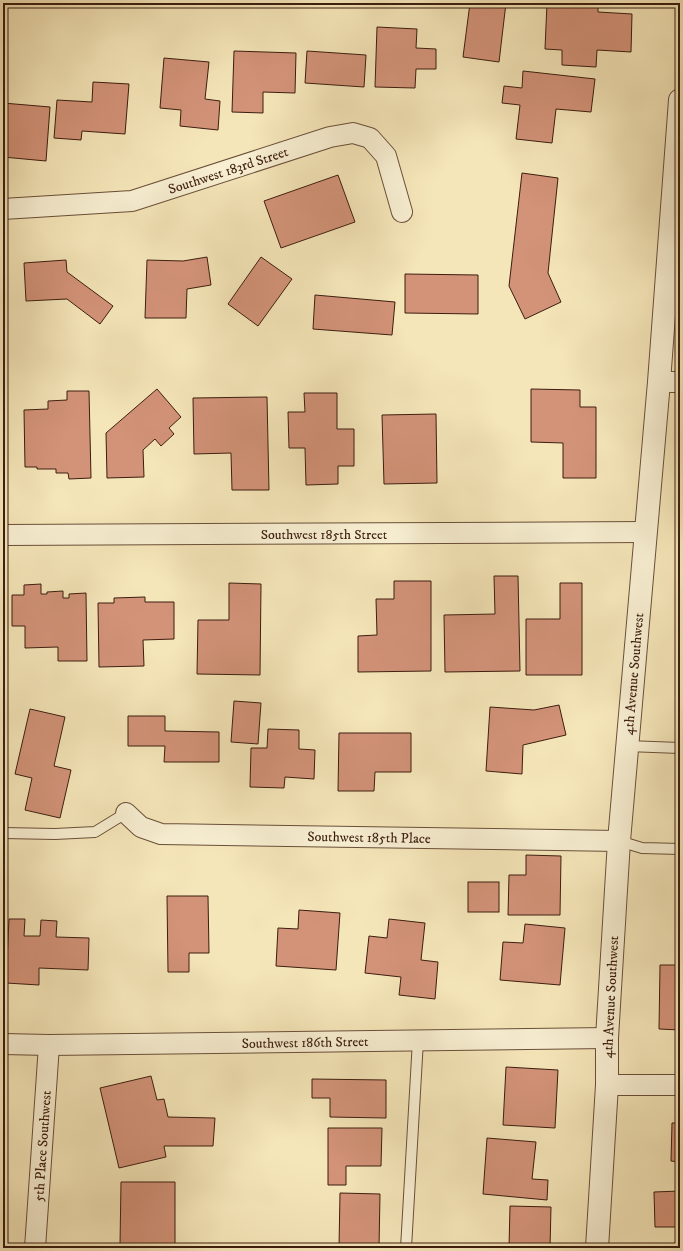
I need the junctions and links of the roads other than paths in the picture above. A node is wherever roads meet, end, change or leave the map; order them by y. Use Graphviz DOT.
graph roads {
  1 [pos="680,100"];
  2 [pos="3,209"];
  3 [pos="402,212"];
  4 [pos="659,382"];
  5 [pos="680,382"];
  6 [pos="645,532"];
  7 [pos="3,535"];
  8 [pos="627,746"];
  9 [pos="680,748"];
  10 [pos="126,812"];
  11 [pos="3,833"];
  12 [pos="618,841"];
  13 [pos="680,849"];
  14 [pos="607,1038"];
  15 [pos="418,1040"];
  16 [pos="3,1044"];
  17 [pos="49,1045"];
  18 [pos="608,1085"];
  19 [pos="680,1085"];
  20 [pos="35,1248"];
  21 [pos="406,1248"];
  22 [pos="596,1248"];
  1 -- 4 [label="street, 4th Avenue Southwest"];
  2 -- 3 [label="street, Southwest 183rd Street"];
  4 -- 5 [label="street"];
  4 -- 6 [label="street, 4th Avenue Southwest"];
  6 -- 7 [label="street, Southwest 185th Street"];
  6 -- 8 [label="street, 4th Avenue Southwest"];
  8 -- 9 [label="lane"];
  8 -- 12 [label="street, 4th Avenue Southwest"];
  10 -- 11 [label="lane"];
  10 -- 12 [label="street, Southwest 185th Place"];
  12 -- 13 [label="lane"];
  12 -- 14 [label="street, 4th Avenue Southwest"];
  14 -- 15 [label="street, Southwest 186th Street"];
  14 -- 18 [label="street, 4th Avenue Southwest"];
  15 -- 17 [label="street, Southwest 186th Street"];
  15 -- 21 [label="lane"];
  16 -- 17 [label="street, Southwest 186th Street"];
  17 -- 20 [label="street, 5th Place Southwest"];
  18 -- 19 [label="street"];
  18 -- 22 [label="street, 4th Avenue Southwest"];
}
